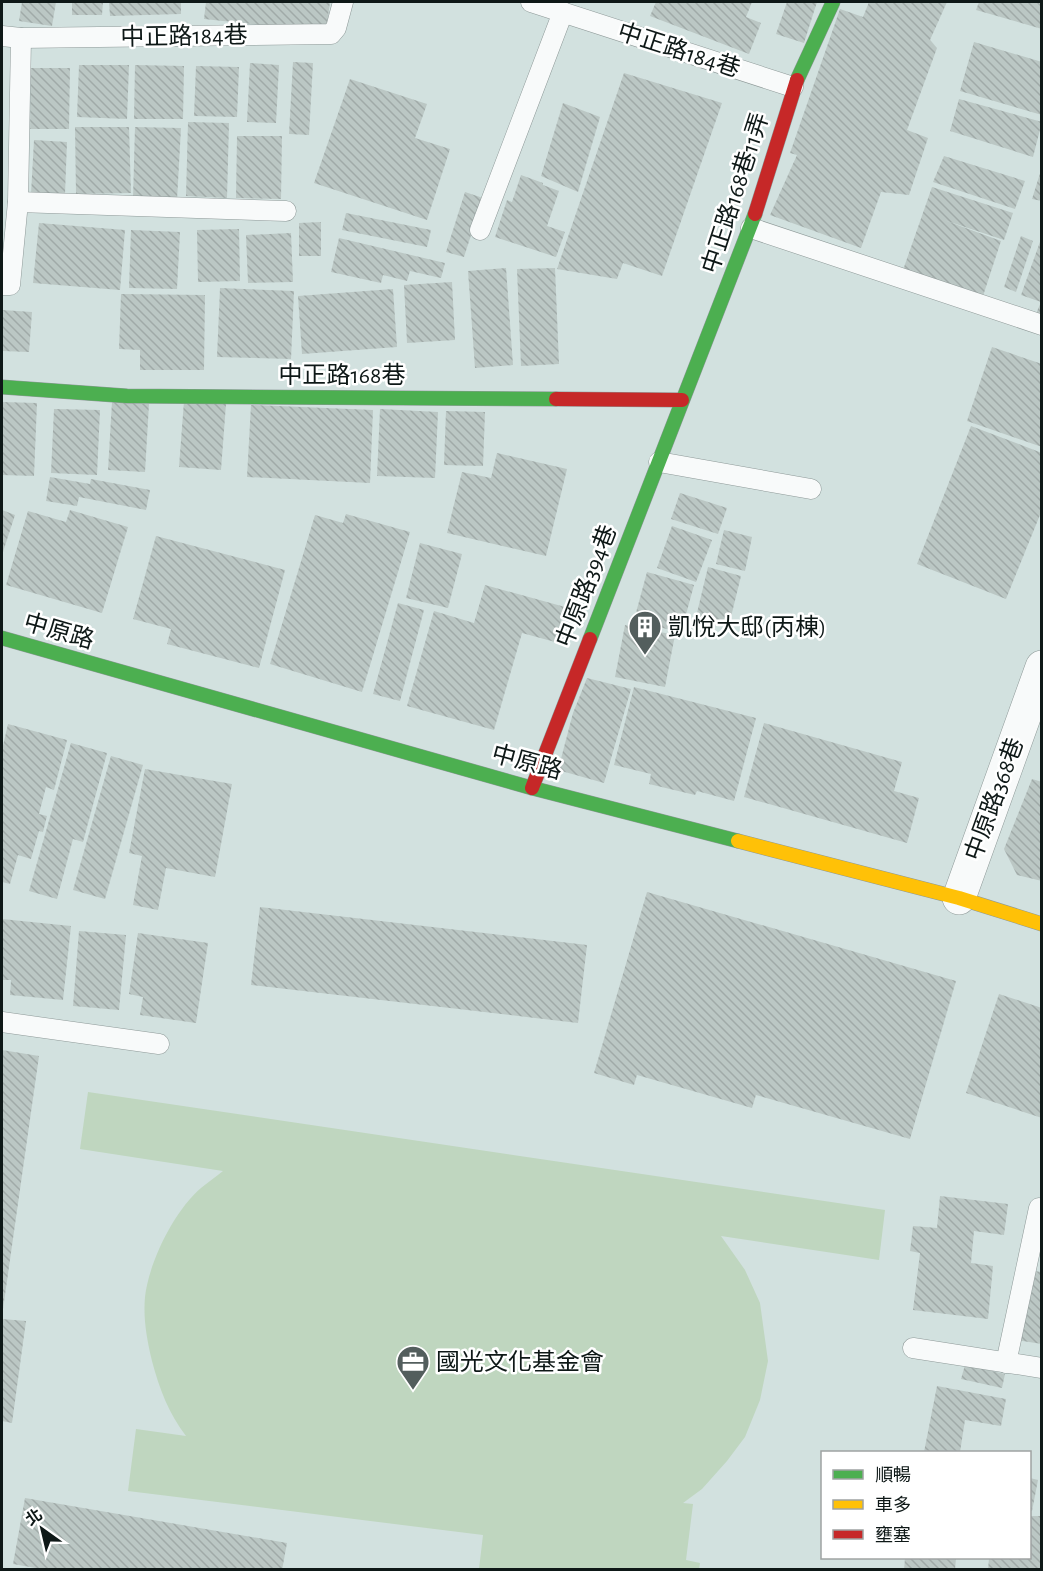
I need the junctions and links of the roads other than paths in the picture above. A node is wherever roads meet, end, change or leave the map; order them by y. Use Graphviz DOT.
graph roads {
  1 [pos="343,2"];
  2 [pos="531,2"];
  3 [pos="832,2"];
  4 [pos="563,12"];
  5 [pos="2,36"];
  6 [pos="21,38"];
  7 [pos="793,87"];
  8 [pos="18,202"];
  9 [pos="286,211"];
  10 [pos="751,228"];
  11 [pos="480,230"];
  12 [pos="2,285"];
  13 [pos="1041,325"];
  14 [pos="2,387"];
  15 [pos="682,400"];
  16 [pos="659,462"];
  17 [pos="811,489"];
  18 [pos="2,638"];
  19 [pos="1041,667"];
  20 [pos="532,788"];
  21 [pos="959,898"];
  22 [pos="1041,924"];
  23 [pos="2,1022"];
  24 [pos="159,1044"];
  25 [pos="1039,1208"];
  26 [pos="913,1348"];
  27 [pos="1006,1363"];
  28 [pos="1041,1368"];
  1 -- 6 [label="lane, 中正路184巷"];
  2 -- 4 [label="lane, 中正路184巷"];
  3 -- 7 [label="street, 中正路168巷11弄"];
  4 -- 7 [label="lane, 中正路184巷"];
  4 -- 11 [label="lane"];
  5 -- 6 [label="lane, 中正路184巷"];
  6 -- 8 [label="lane"];
  7 -- 10 [label="street, 中正路168巷11弄"];
  8 -- 9 [label="lane"];
  8 -- 12 [label="lane"];
  10 -- 13 [label="lane"];
  10 -- 15 [label="street, 中正路168巷11弄"];
  14 -- 15 [label="street, 中正路168巷"];
  15 -- 16 [label="street, 中原路394巷"];
  16 -- 17 [label="lane"];
  16 -- 20 [label="street, 中原路394巷"];
  18 -- 20 [label="street, 中原路"];
  19 -- 21 [label="street, 中原路368巷"];
  20 -- 21 [label="street, 中原路"];
  21 -- 22 [label="street, 中原路"];
  23 -- 24 [label="lane"];
  25 -- 27 [label="lane"];
  26 -- 27 [label="lane"];
  27 -- 28 [label="lane"];
}
